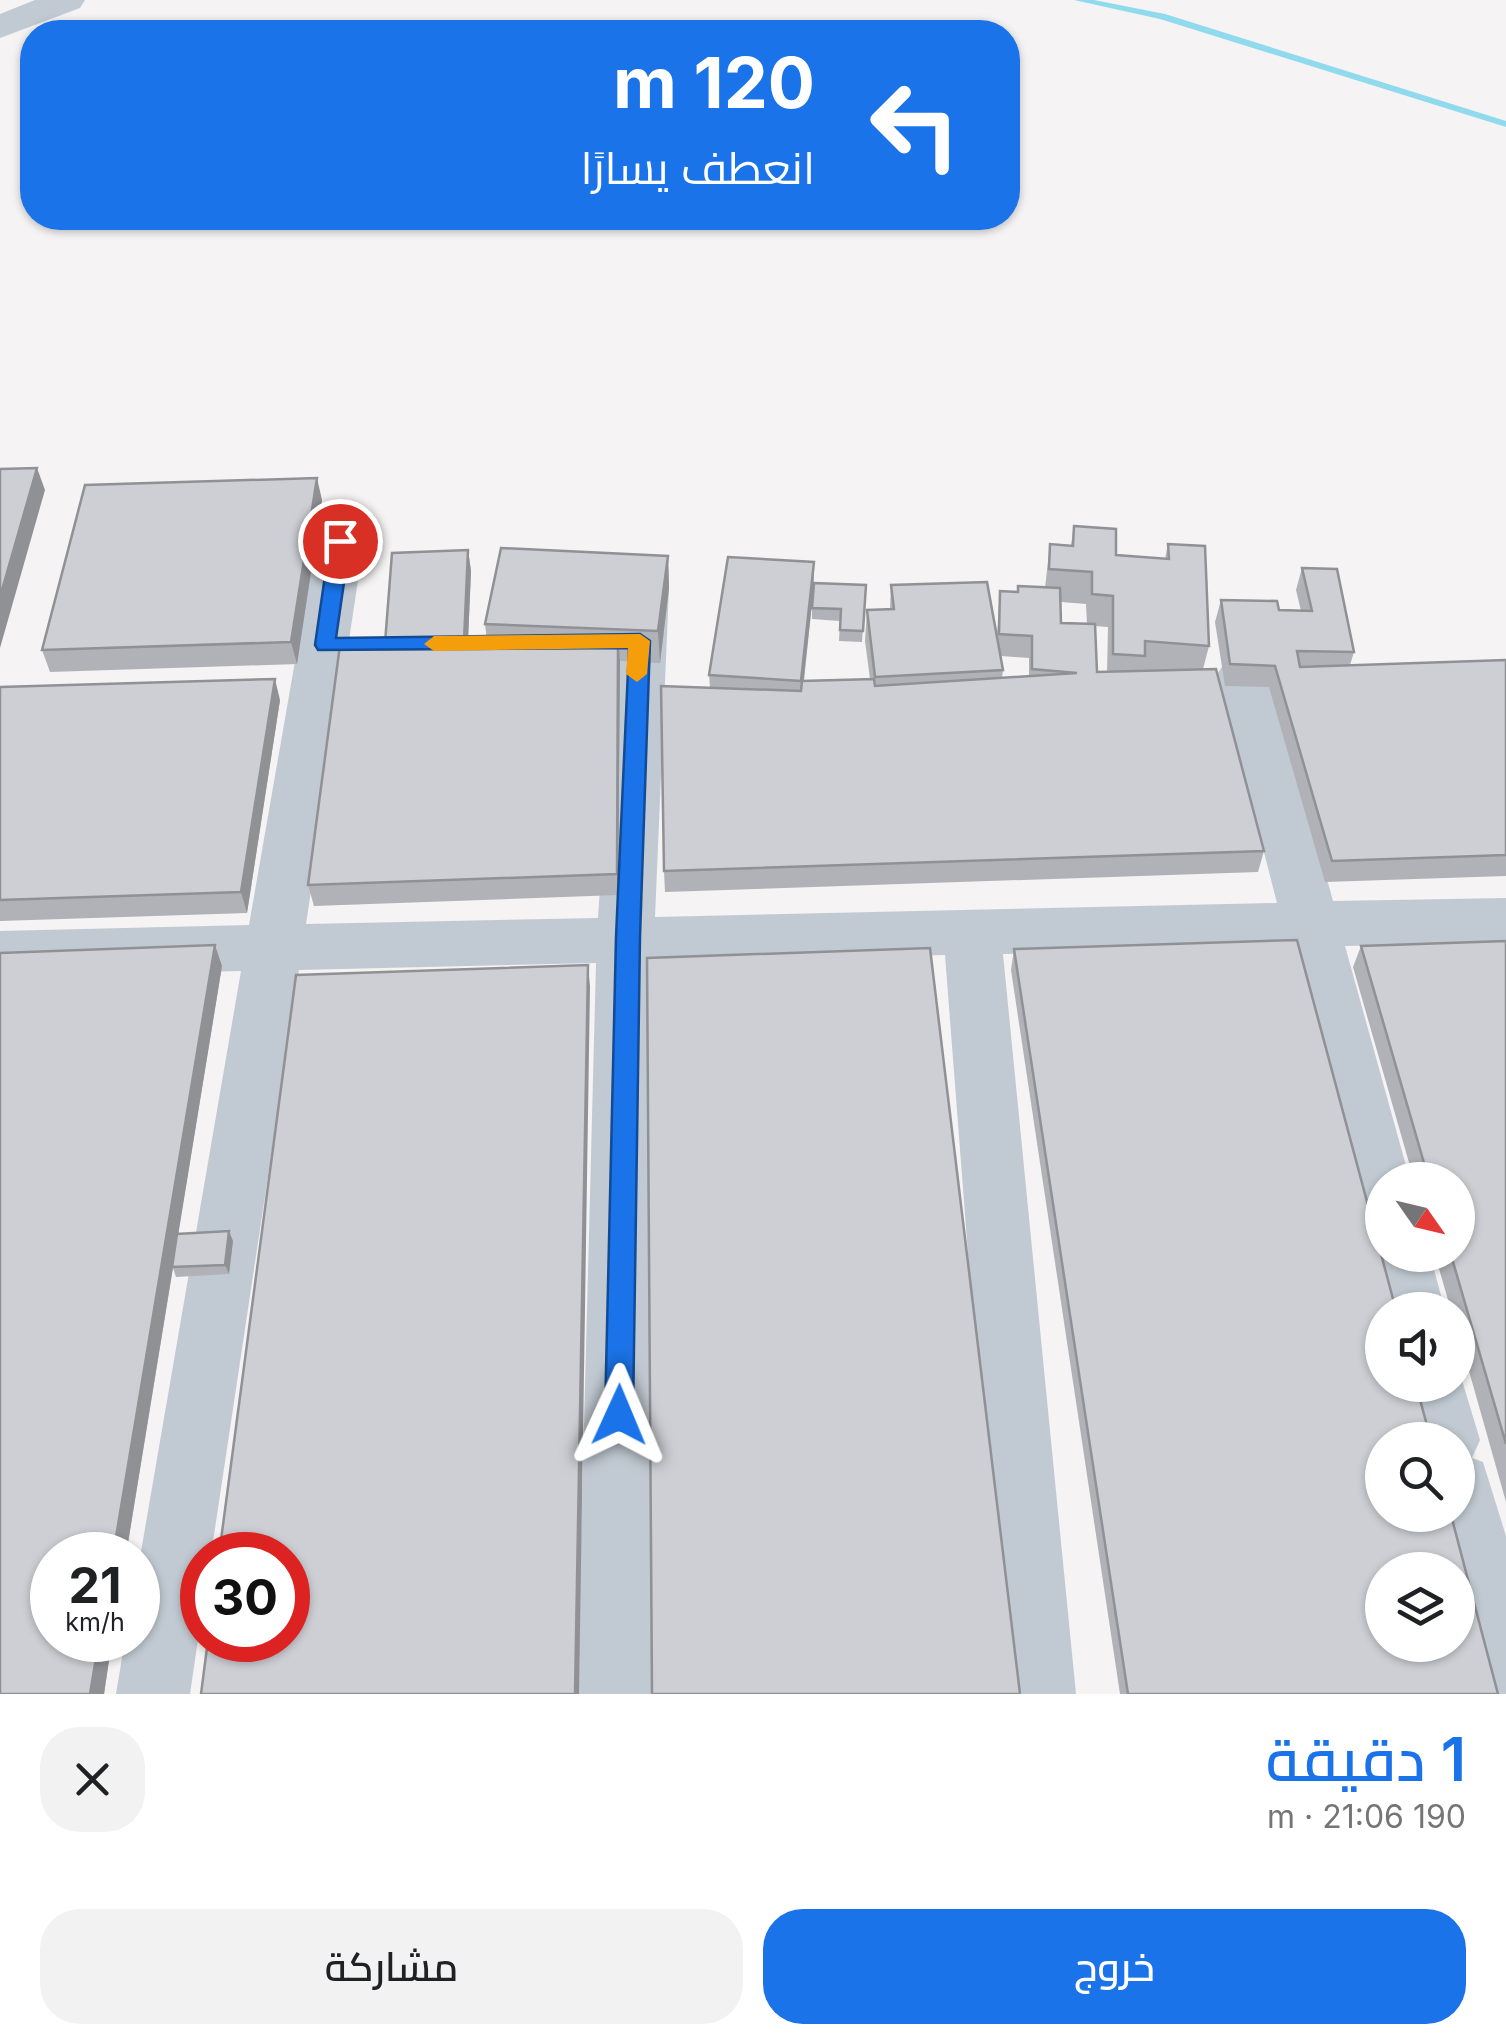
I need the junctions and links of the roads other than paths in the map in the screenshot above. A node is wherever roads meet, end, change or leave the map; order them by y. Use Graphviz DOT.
graph roads {
  1 [pos="67,0"];
  2 [pos="25,20"];
  3 [pos="340,541"];
  4 [pos="646,556"];
  5 [pos="336,658"];
  6 [pos="1300,671"];
  7 [pos="259,686"];
  8 [pos="1506,920"];
  9 [pos="1314,926"];
  10 [pos="972,934"];
  11 [pos="628,937"];
  12 [pos="276,946"];
  13 [pos="0,954"];
  14 [pos="1374,1162"];
  15 [pos="1470,1532"];
  16 [pos="1506,1676"];
  17 [pos="153,1694"];
  18 [pos="614,1694"];
  19 [pos="1040,1694"];
  1 -- 2 [label="street"];
  3 -- 5 [label="street"];
  4 -- 11 [label="street"];
  5 -- 7 [label="street"];
  5 -- 12 [label="street"];
  6 -- 9 [label="street"];
  8 -- 9 [label="street"];
  9 -- 10 [label="street"];
  9 -- 14 [label="street"];
  10 -- 11 [label="street"];
  10 -- 19 [label="street"];
  11 -- 12 [label="street"];
  11 -- 18 [label="street"];
  12 -- 13 [label="street"];
  12 -- 17 [label="street"];
  15 -- 16 [label="street"];
}
